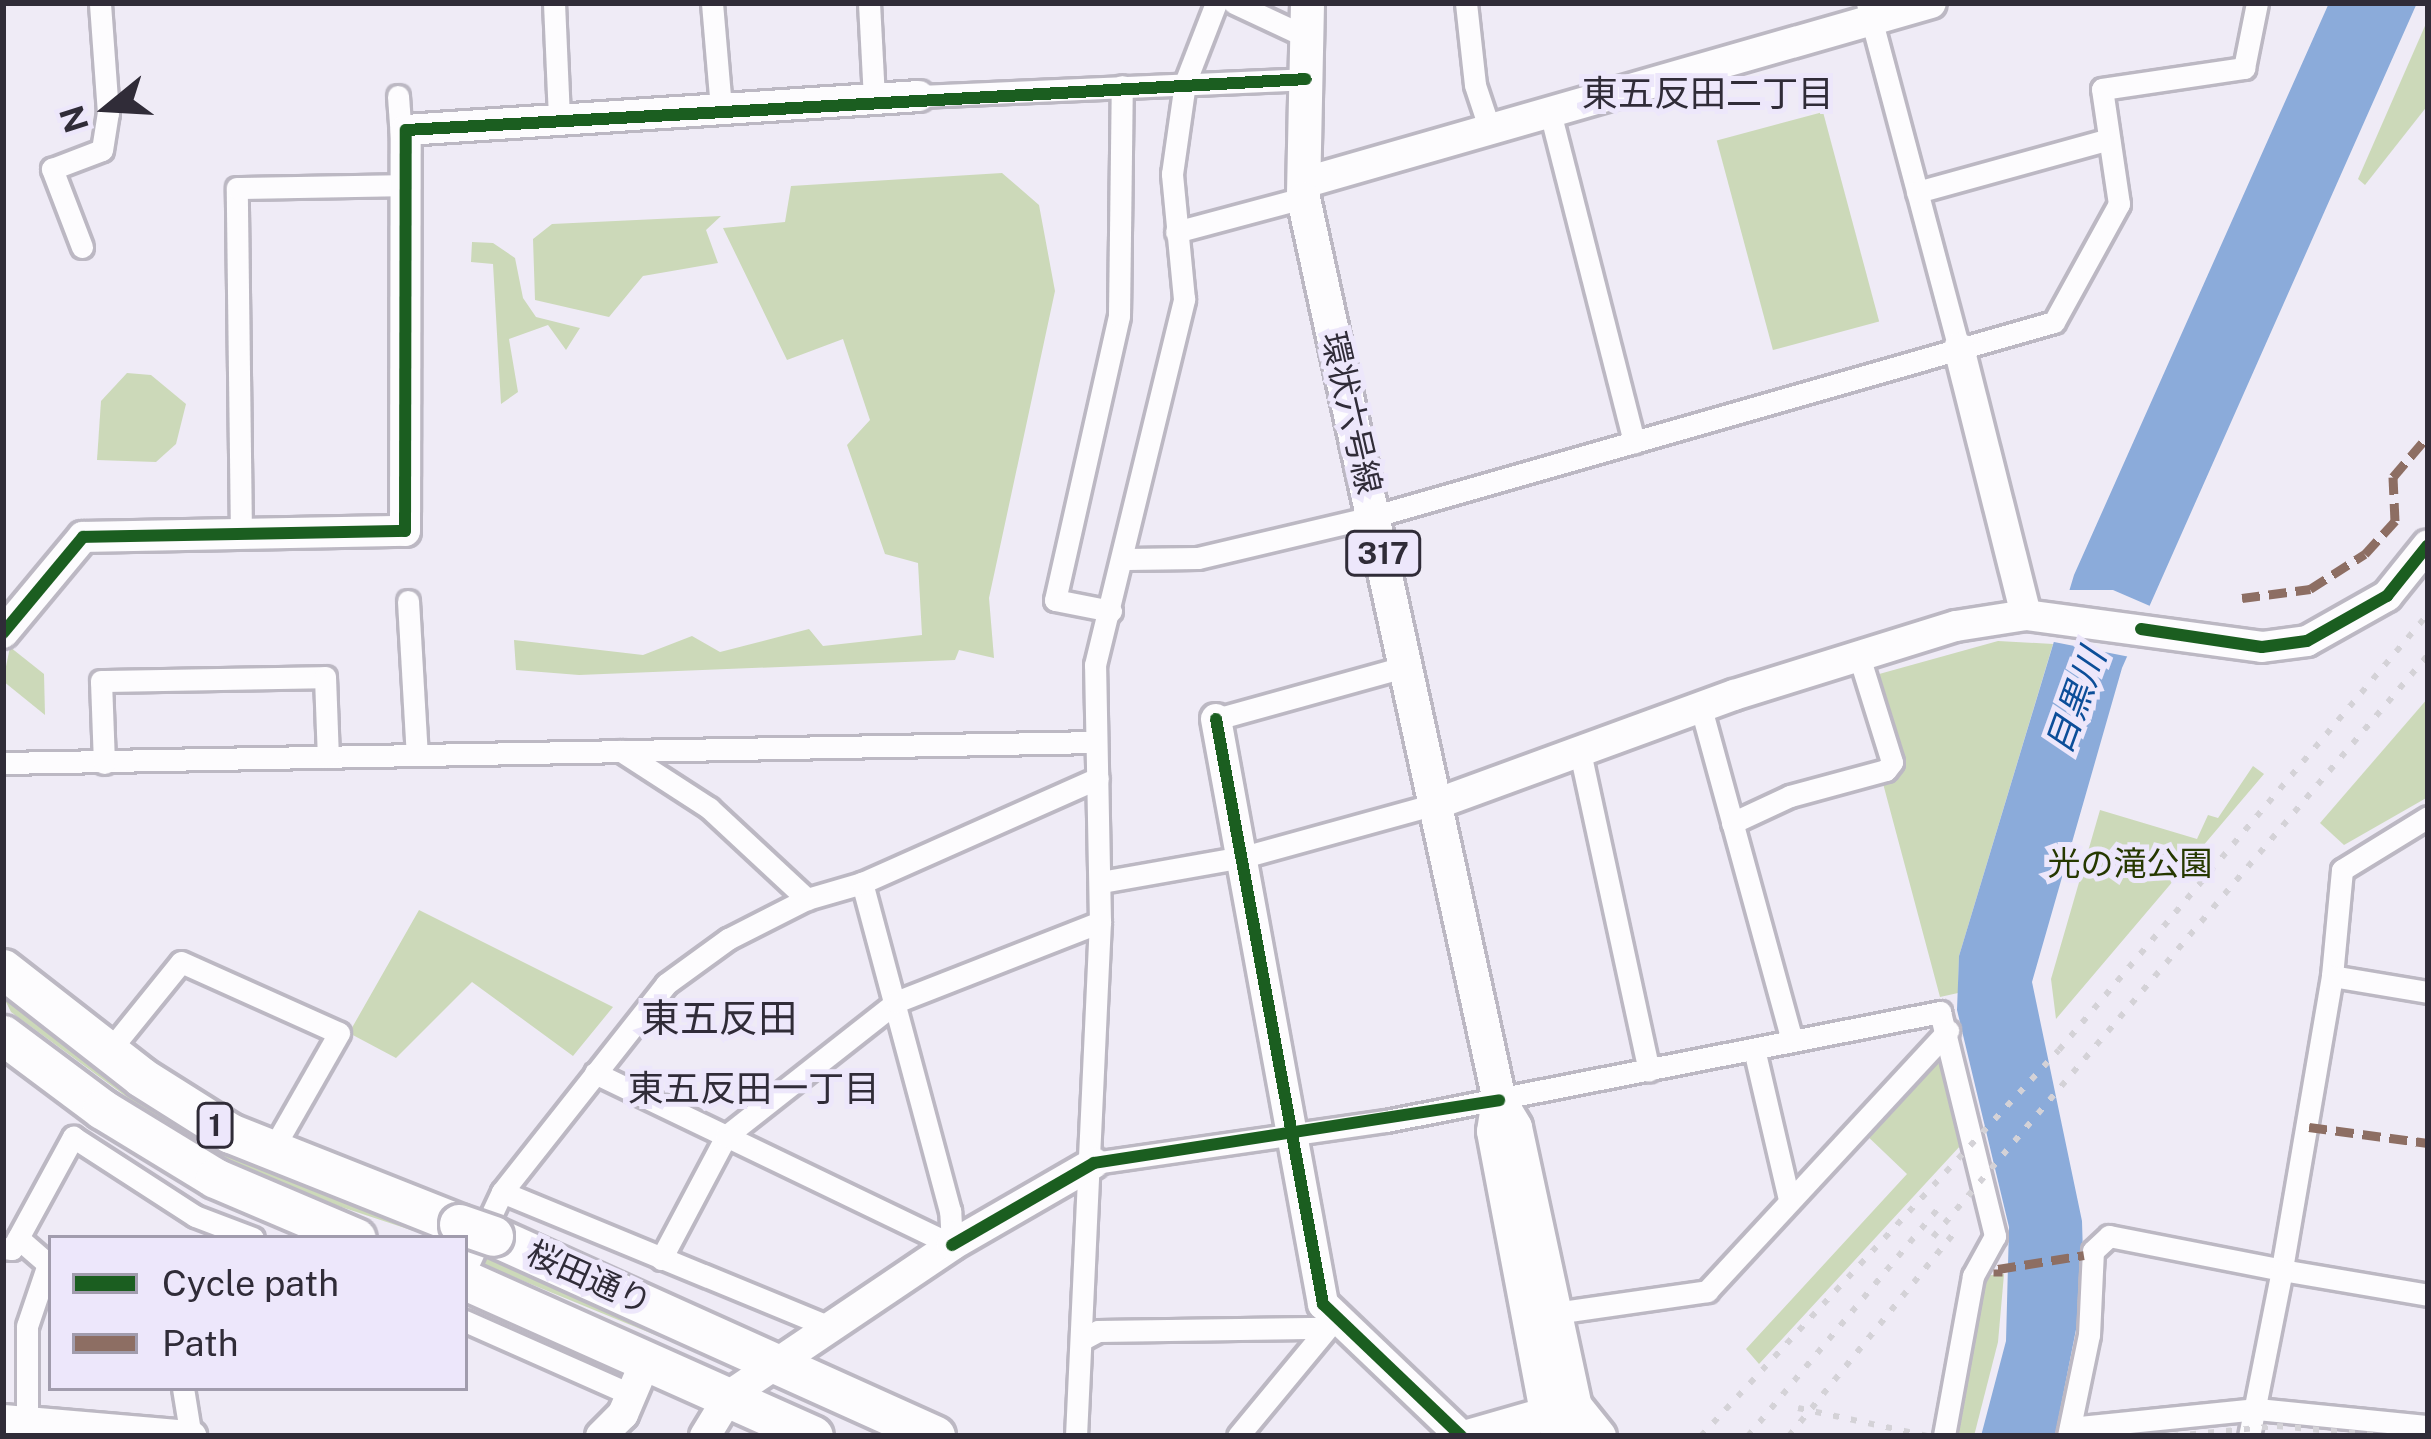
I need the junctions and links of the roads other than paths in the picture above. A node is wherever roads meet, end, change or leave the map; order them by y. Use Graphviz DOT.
graph roads {
  1 [pos="100,3"];
  2 [pos="554,3"];
  3 [pos="712,3"];
  4 [pos="868,3"];
  5 [pos="1216,3"];
  6 [pos="1234,3"];
  7 [pos="1466,3"];
  8 [pos="1931,3"];
  9 [pos="2257,3"];
  10 [pos="1869,11"];
  11 [pos="1307,20"];
  12 [pos="1306,79"];
  13 [pos="1186,83"];
  14 [pos="1122,86"];
  15 [pos="919,96"];
  16 [pos="398,97"];
  17 [pos="874,99"];
  18 [pos="721,109"];
  19 [pos="1550,112"];
  20 [pos="559,117"];
  21 [pos="1490,130"];
  22 [pos="401,138"];
  23 [pos="2108,139"];
  24 [pos="401,184"];
  25 [pos="1303,190"];
  26 [pos="1918,191"];
  27 [pos="1176,232"];
  28 [pos="82,247"];
  29 [pos="1959,348"];
  30 [pos="1634,442"];
  31 [pos="1375,516"];
  32 [pos="241,536"];
  33 [pos="2428,545"];
  34 [pos="1127,559"];
  35 [pos="408,601"];
  36 [pos="1111,611"];
  37 [pos="2041,616"];
  38 [pos="3,633"];
  39 [pos="1859,656"];
  40 [pos="1407,666"];
  41 [pos="1700,708"];
  42 [pos="1216,719"];
  43 [pos="1096,742"];
  44 [pos="620,750"];
  45 [pos="1580,752"];
  46 [pos="417,755"];
  47 [pos="328,757"];
  48 [pos="3,763"];
  49 [pos="104,763"];
  50 [pos="1098,778"];
  51 [pos="1436,804"];
  52 [pos="2428,817"];
  53 [pos="1732,823"];
  54 [pos="1243,856"];
  55 [pos="1101,881"];
  56 [pos="862,883"];
  57 [pos="807,899"];
  58 [pos="1100,922"];
  59 [pos="3,969"];
  60 [pos="2332,976"];
  61 [pos="2428,992"];
  62 [pos="896,1002"];
  63 [pos="1948,1031"];
  64 [pos="3,1035"];
  65 [pos="1792,1040"];
  66 [pos="1754,1049"];
  67 [pos="109,1051"];
  68 [pos="1649,1071"];
  69 [pos="595,1072"];
  70 [pos="1498,1100"];
  71 [pos="726,1136"];
  72 [pos="1289,1137"];
  73 [pos="125,1147"];
  74 [pos="271,1152"];
  75 [pos="1094,1162"];
  76 [pos="502,1192"];
  77 [pos="1789,1200"];
  78 [pos="196,1216"];
  79 [pos="188,1235"];
  80 [pos="245,1235"];
  81 [pos="349,1235"];
  82 [pos="10,1243"];
  83 [pos="952,1245"];
  84 [pos="662,1258"];
  85 [pos="2282,1270"];
  86 [pos="468,1283"];
  87 [pos="468,1289"];
  88 [pos="468,1289"];
  89 [pos="2428,1295"];
  90 [pos="1555,1313"];
  91 [pos="1330,1324"];
  92 [pos="830,1327"];
  93 [pos="1083,1339"];
  94 [pos="647,1358"];
  95 [pos="778,1361"];
  96 [pos="1538,1365"];
  97 [pos="183,1391"];
  98 [pos="632,1395"];
  99 [pos="730,1395"];
  100 [pos="2257,1409"];
  101 [pos="1553,1424"];
  102 [pos="19,1426"];
  103 [pos="2428,1426"];
  104 [pos="2069,1432"];
  105 [pos="190,1434"];
  106 [pos="601,1436"];
  107 [pos="705,1436"];
  108 [pos="813,1436"];
  109 [pos="935,1436"];
  110 [pos="1076,1436"];
  111 [pos="1238,1436"];
  112 [pos="1465,1436"];
  113 [pos="1599,1436"];
  114 [pos="1944,1436"];
  115 [pos="2249,1436"];
  1 -- 28 [label="street"];
  2 -- 20 [label="street"];
  3 -- 18 [label="street"];
  4 -- 17 [label="street"];
  5 -- 13 [label="street"];
  6 -- 11 [label="street"];
  7 -- 21 [label="street"];
  8 -- 10 [label="street"];
  9 -- 23 [label="street"];
  10 -- 19 [label="street"];
  10 -- 26 [label="street"];
  11 -- 12 [label="main road, 環状六号線 / 317"];
  12 -- 13 [label="street"];
  12 -- 25 [label="main road, 環状六号線 / 317"];
  13 -- 14 [label="street"];
  13 -- 27 [label="street"];
  14 -- 15 [label="street"];
  14 -- 36 [label="street"];
  15 -- 17 [label="street"];
  16 -- 22 [label="street"];
  17 -- 18 [label="street"];
  18 -- 20 [label="street"];
  19 -- 21 [label="street"];
  19 -- 30 [label="street"];
  20 -- 22 [label="street"];
  21 -- 25 [label="street"];
  22 -- 24 [label="street"];
  23 -- 26 [label="street"];
  23 -- 29 [label="street"];
  24 -- 32 [label="street"];
  24 -- 32 [label="street"];
  25 -- 27 [label="street"];
  25 -- 31 [label="main road, 環状六号線 / 317"];
  26 -- 29 [label="street"];
  27 -- 34 [label="street"];
  29 -- 30 [label="street"];
  29 -- 37 [label="street"];
  30 -- 31 [label="street"];
  31 -- 34 [label="street"];
  31 -- 40 [label="main road, 環状六号線 / 317"];
  32 -- 38 [label="street"];
  33 -- 37 [label="street"];
  34 -- 36 [label="street"];
  35 -- 46 [label="street"];
  36 -- 43 [label="street"];
  37 -- 39 [label="street"];
  39 -- 41 [label="street"];
  39 -- 53 [label="street"];
  40 -- 42 [label="street"];
  40 -- 51 [label="main road, 環状六号線 / 317"];
  41 -- 45 [label="street"];
  41 -- 53 [label="street"];
  42 -- 54 [label="street"];
  43 -- 44 [label="street"];
  43 -- 50 [label="street"];
  44 -- 46 [label="street"];
  44 -- 57 [label="street"];
  45 -- 51 [label="street"];
  45 -- 68 [label="street"];
  46 -- 47 [label="street"];
  47 -- 49 [label="street"];
  47 -- 49 [label="street"];
  48 -- 49 [label="street"];
  50 -- 55 [label="street"];
  50 -- 56 [label="street"];
  51 -- 54 [label="street"];
  51 -- 70 [label="main road, 環状六号線 / 317"];
  52 -- 60 [label="street"];
  53 -- 65 [label="street"];
  54 -- 55 [label="street"];
  54 -- 72 [label="street"];
  55 -- 58 [label="street"];
  56 -- 57 [label="street"];
  56 -- 62 [label="street"];
  57 -- 69 [label="street"];
  58 -- 62 [label="street"];
  58 -- 75 [label="street"];
  59 -- 67 [label="highway, 桜田通り / 1"];
  60 -- 61 [label="street"];
  60 -- 85 [label="street"];
  62 -- 71 [label="street"];
  62 -- 83 [label="street"];
  63 -- 65 [label="street"];
  63 -- 77 [label="street"];
  63 -- 114 [label="street"];
  64 -- 73 [label="highway, 1"];
  65 -- 66 [label="street"];
  66 -- 68 [label="street"];
  66 -- 77 [label="street"];
  67 -- 74 [label="highway, 桜田通り / 1"];
  67 -- 74 [label="street"];
  68 -- 70 [label="street"];
  69 -- 71 [label="street"];
  69 -- 76 [label="street"];
  70 -- 72 [label="street"];
  70 -- 90 [label="main road, 環状六号線 / 317"];
  70 -- 96 [label="main road, 環状六号線 / 317"];
  71 -- 83 [label="street"];
  71 -- 84 [label="street"];
  72 -- 75 [label="street"];
  72 -- 91 [label="street"];
  73 -- 78 [label="street"];
  73 -- 81 [label="highway, 1"];
  73 -- 82 [label="street"];
  74 -- 95 [label="highway, 桜田通り / 1"];
  75 -- 83 [label="street"];
  75 -- 93 [label="street"];
  76 -- 84 [label="street"];
  76 -- 86 [label="street"];
  77 -- 90 [label="street"];
  78 -- 79 [label="street"];
  78 -- 80 [label="street"];
  82 -- 102 [label="street"];
  83 -- 92 [label="street"];
  84 -- 92 [label="street"];
  85 -- 89 [label="street"];
  85 -- 100 [label="street"];
  85 -- 104 [label="street"];
  87 -- 94 [label="highway, 桜田通り"];
  88 -- 98 [label="street"];
  90 -- 101 [label="main road, 環状六号線 / 317"];
  91 -- 93 [label="street"];
  91 -- 111 [label="street"];
  91 -- 112 [label="street"];
  92 -- 95 [label="street"];
  93 -- 110 [label="street"];
  94 -- 98 [label="street"];
  94 -- 99 [label="highway, 桜田通り"];
  95 -- 99 [label="street"];
  95 -- 109 [label="highway, 桜田通り / 1"];
  96 -- 101 [label="main road, 環状六号線 / 317"];
  96 -- 112 [label="main road"];
  97 -- 105 [label="street"];
  98 -- 106 [label="street"];
  99 -- 107 [label="street"];
  99 -- 108 [label="highway, 桜田通り"];
  100 -- 103 [label="street"];
  100 -- 104 [label="street"];
  100 -- 115 [label="street"];
  101 -- 112 [label="main road"];
  101 -- 113 [label="main road, 環状六号線 / 317"];
  102 -- 105 [label="street"];
}
